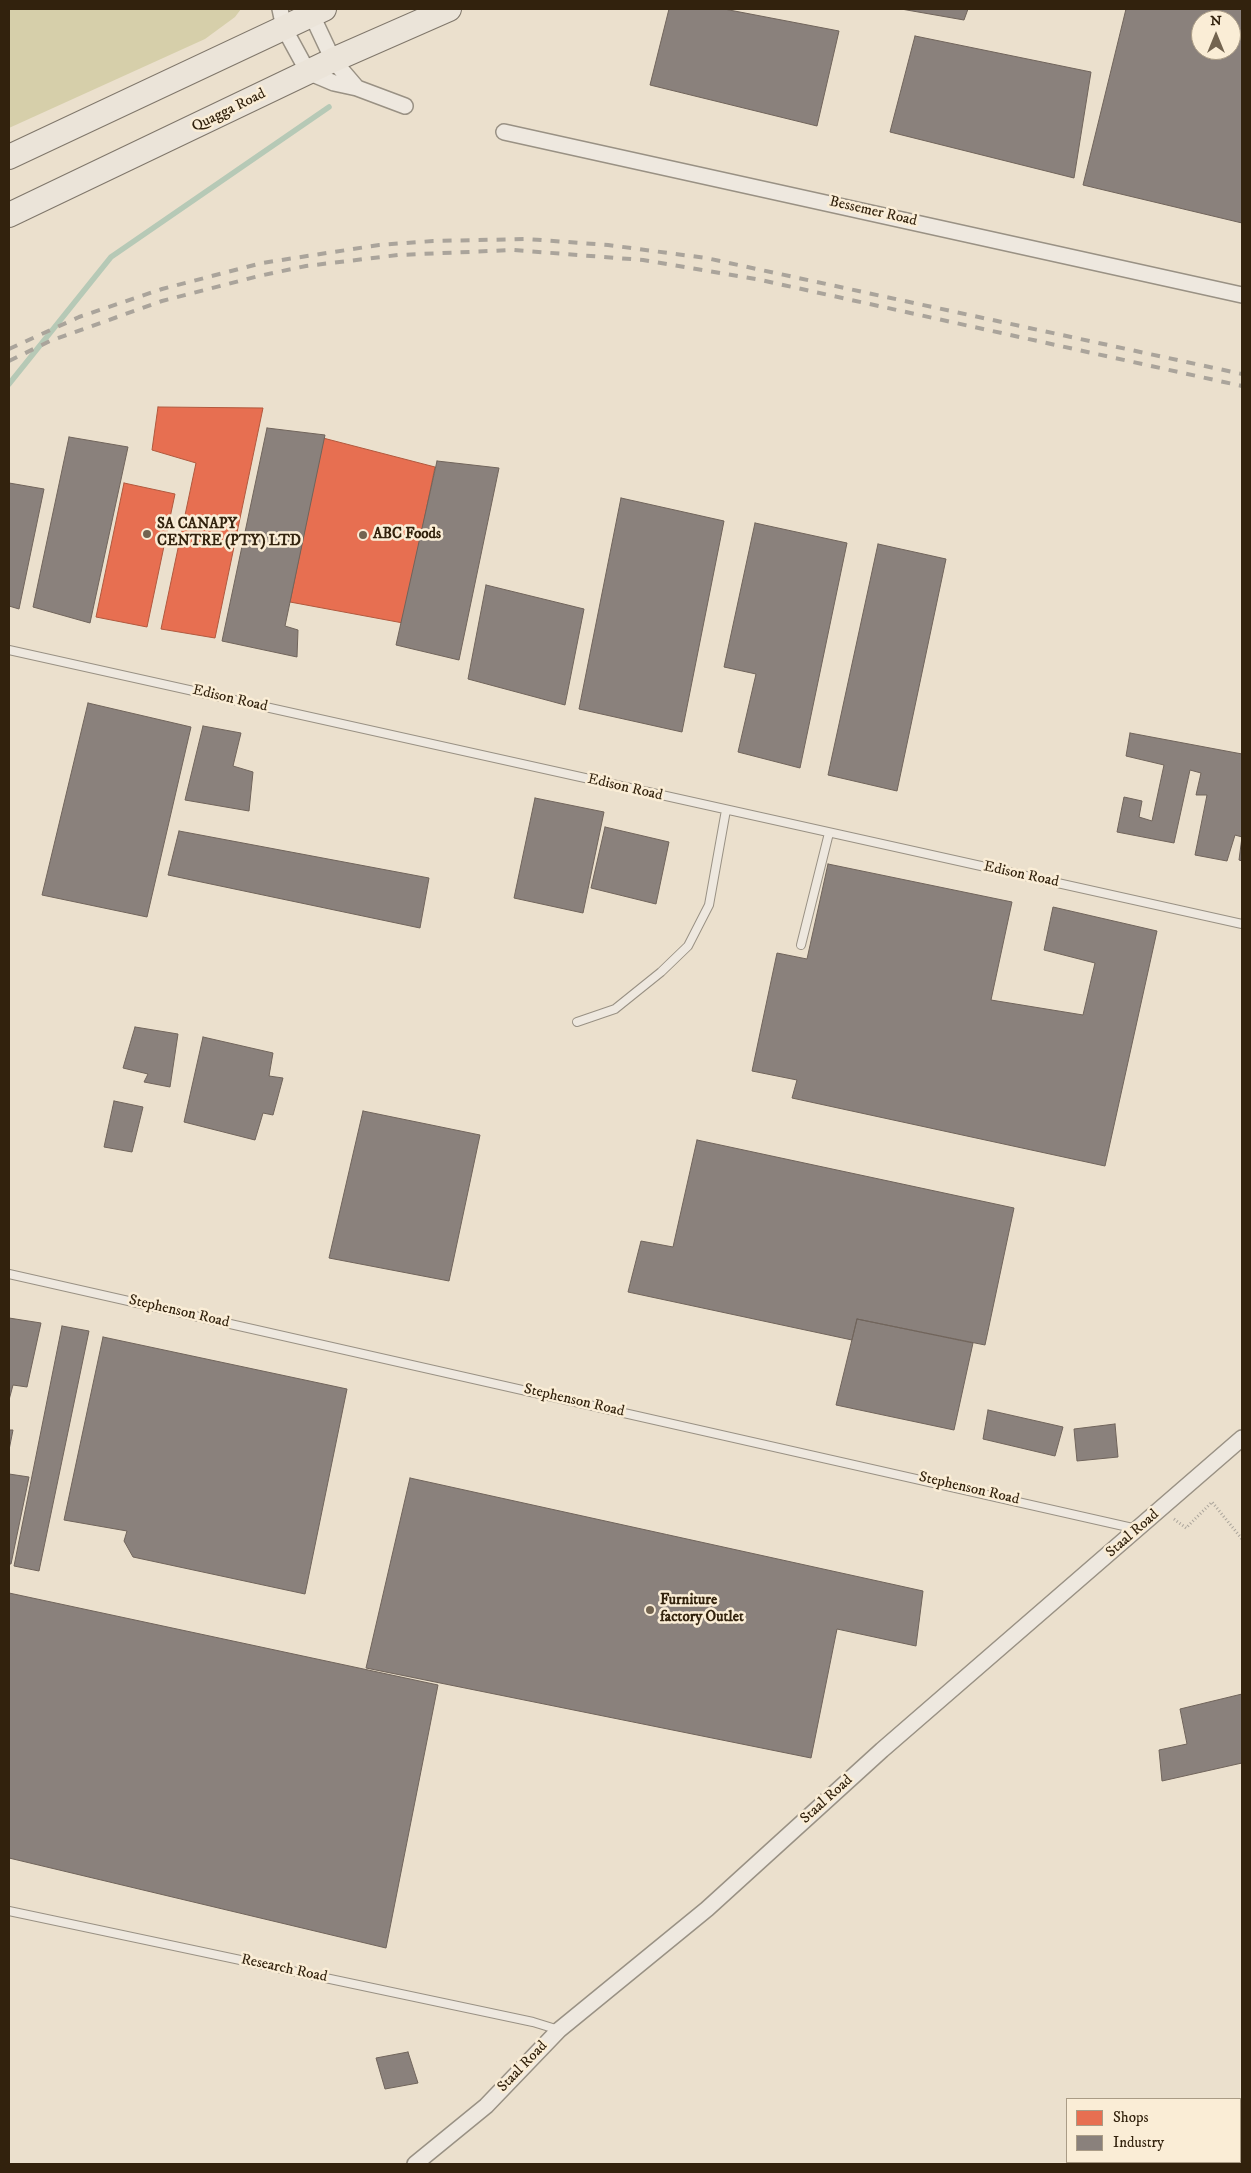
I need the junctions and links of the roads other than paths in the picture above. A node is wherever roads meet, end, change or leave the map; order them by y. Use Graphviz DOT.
graph roads {
  1 [pos="449,9"];
  2 [pos="315,11"];
  3 [pos="282,18"];
  4 [pos="333,60"];
  5 [pos="308,72"];
  6 [pos="357,88"];
  7 [pos="405,106"];
  8 [pos="504,132"];
  9 [pos="9,157"];
  10 [pos="9,216"];
  11 [pos="1242,295"];
  12 [pos="9,650"];
  13 [pos="726,810"];
  14 [pos="829,833"];
  15 [pos="1242,924"];
  16 [pos="801,944"];
  17 [pos="577,1022"];
  18 [pos="9,1274"];
  19 [pos="1242,1438"];
  20 [pos="1139,1529"];
  21 [pos="9,1911"];
  22 [pos="559,2030"];
  23 [pos="415,2164"];
  1 -- 4 [label="main road, Quagga Road"];
  2 -- 3 [label="main road"];
  2 -- 4 [label="street"];
  3 -- 5 [label="street"];
  3 -- 9 [label="main road"];
  4 -- 5 [label="main road, Quagga Road"];
  4 -- 6 [label="street"];
  5 -- 6 [label="street"];
  5 -- 10 [label="main road, Quagga Road"];
  6 -- 7 [label="street"];
  8 -- 11 [label="street, Bessemer Road"];
  12 -- 13 [label="lane, Edison Road"];
  13 -- 14 [label="lane, Edison Road"];
  13 -- 17 [label="lane"];
  14 -- 15 [label="lane, Edison Road"];
  14 -- 16 [label="lane"];
  18 -- 20 [label="lane, Stephenson Road"];
  19 -- 20 [label="street, Staal Road"];
  20 -- 22 [label="street, Staal Road"];
  21 -- 22 [label="lane, Research Road"];
  22 -- 23 [label="street, Staal Road"];
}
